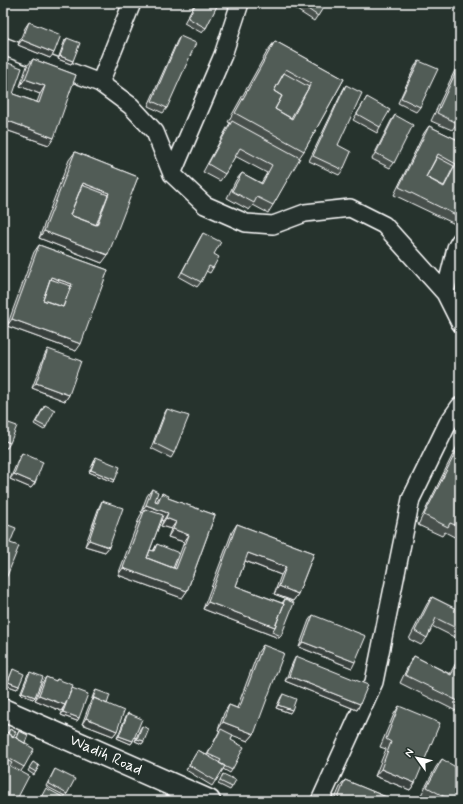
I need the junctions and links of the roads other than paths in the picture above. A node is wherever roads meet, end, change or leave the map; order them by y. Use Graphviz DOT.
graph roads {
  1 [pos="132,3"];
  2 [pos="240,3"];
  3 [pos="3,46"];
  4 [pos="100,83"];
  5 [pos="172,174"];
  6 [pos="460,240"];
  7 [pos="445,293"];
  8 [pos="460,323"];
  9 [pos="460,406"];
  10 [pos="3,710"];
  11 [pos="209,801"];
  12 [pos="320,801"];
  1 -- 4 [label="street"];
  2 -- 5 [label="street"];
  3 -- 4 [label="street"];
  4 -- 5 [label="street"];
  5 -- 7 [label="street"];
  6 -- 7 [label="street"];
  7 -- 8 [label="street"];
  9 -- 12 [label="street"];
  10 -- 11 [label="street, Wadih Road"];
}
